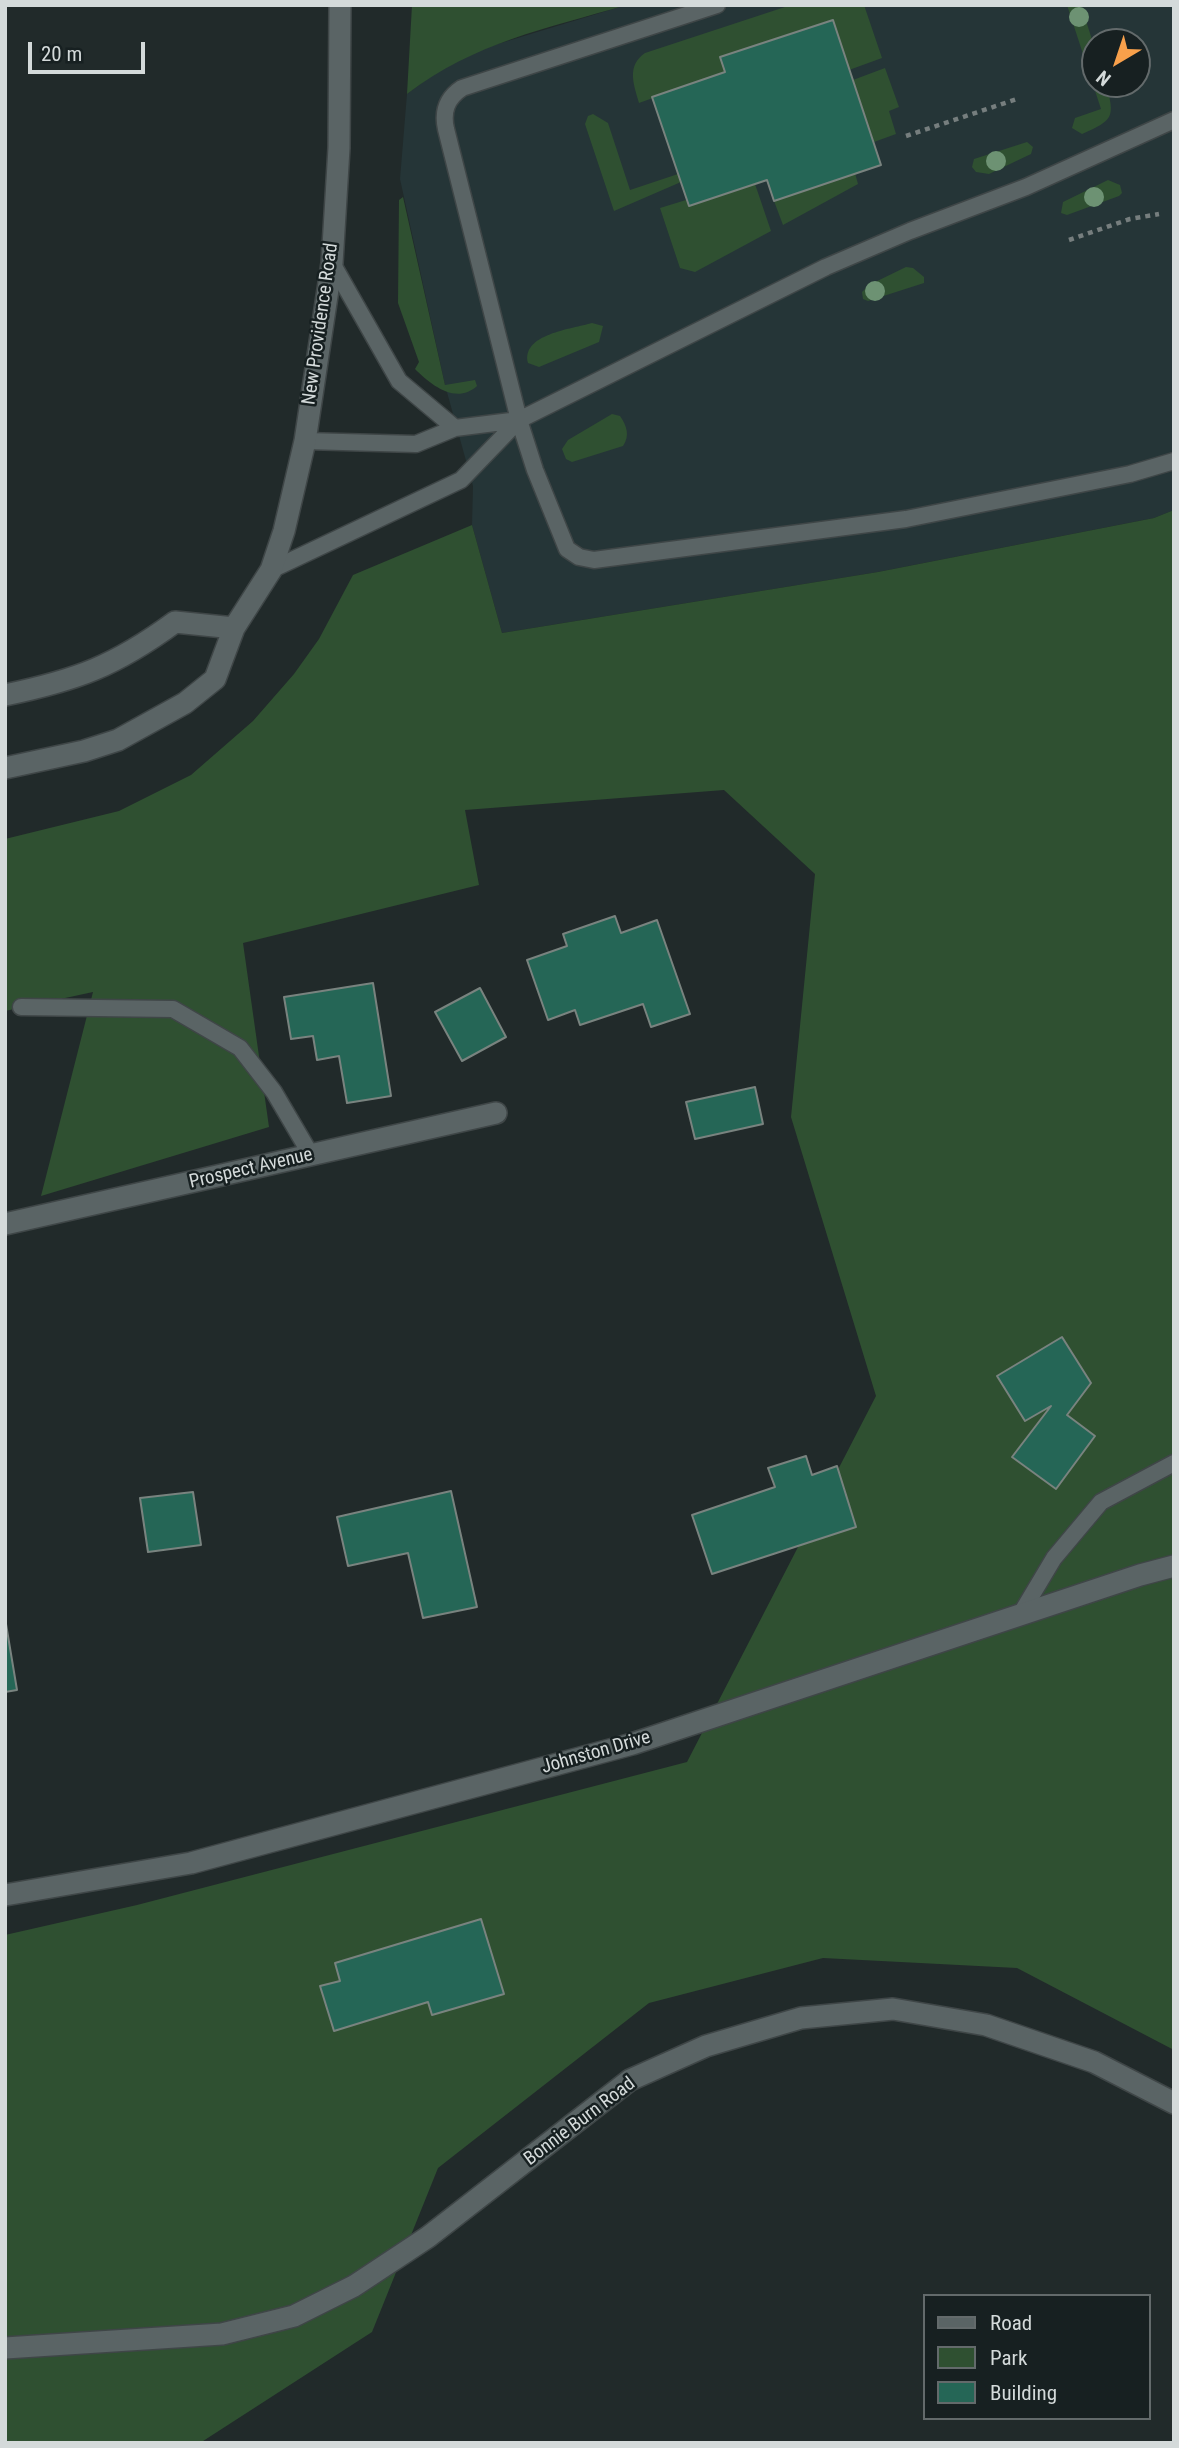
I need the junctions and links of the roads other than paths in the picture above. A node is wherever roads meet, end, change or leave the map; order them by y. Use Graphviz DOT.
graph roads {
  1 [pos="340,5"];
  2 [pos="718,5"];
  3 [pos="1174,120"];
  4 [pos="332,263"];
  5 [pos="519,420"];
  6 [pos="455,428"];
  7 [pos="304,441"];
  8 [pos="1174,461"];
  9 [pos="271,570"];
  10 [pos="234,628"];
  11 [pos="6,695"];
  12 [pos="5,768"];
  13 [pos="21,1007"];
  14 [pos="496,1113"];
  15 [pos="311,1155"];
  16 [pos="5,1224"];
  17 [pos="1174,1463"];
  18 [pos="1174,1566"];
  19 [pos="1020,1615"];
  20 [pos="5,1895"];
  21 [pos="1174,2103"];
  22 [pos="5,2348"];
  1 -- 4 [label="main road, New Providence Road"];
  2 -- 5 [label="lane"];
  3 -- 5 [label="lane"];
  4 -- 6 [label="lane"];
  4 -- 7 [label="main road, New Providence Road"];
  5 -- 6 [label="lane"];
  5 -- 8 [label="lane"];
  5 -- 9 [label="lane"];
  6 -- 7 [label="lane"];
  7 -- 9 [label="main road, New Providence Road"];
  9 -- 10 [label="main road, New Providence Road"];
  10 -- 11 [label="main road"];
  10 -- 12 [label="main road, New Providence Road"];
  13 -- 15 [label="lane"];
  14 -- 15 [label="main road, Prospect Avenue"];
  15 -- 16 [label="main road, Prospect Avenue"];
  17 -- 19 [label="lane"];
  18 -- 19 [label="main road, Johnston Drive"];
  19 -- 20 [label="main road, Johnston Drive"];
  21 -- 22 [label="main road, Bonnie Burn Road"];
}
